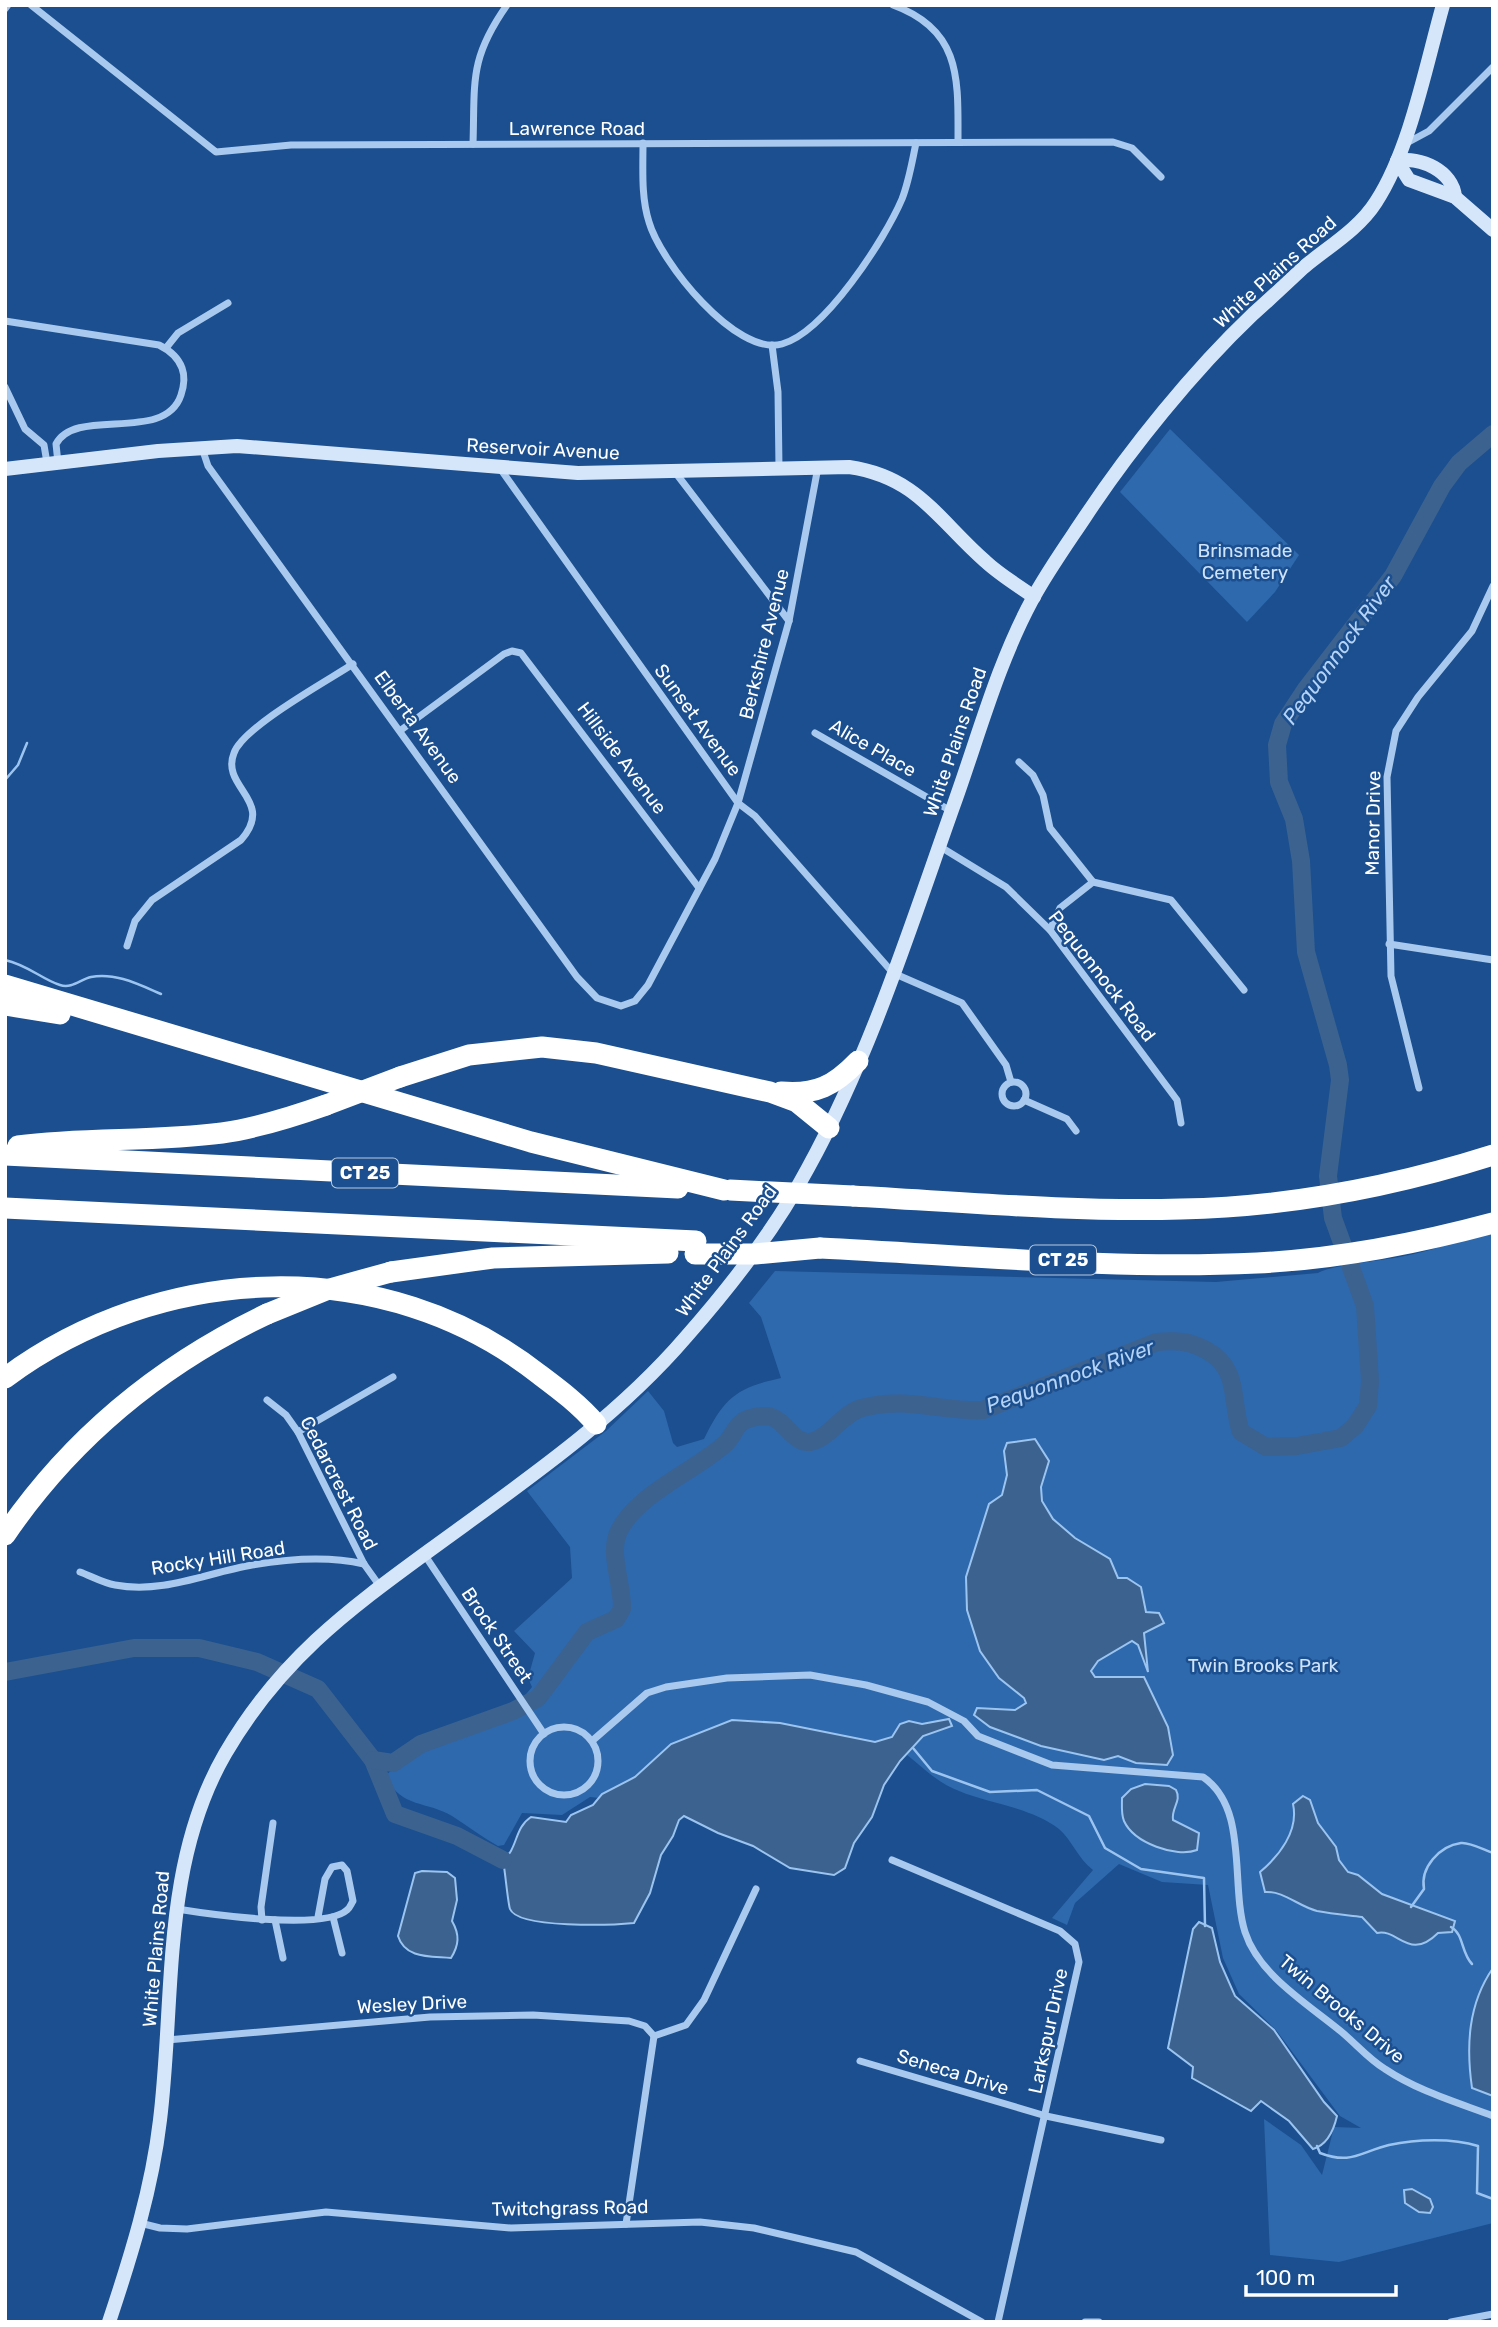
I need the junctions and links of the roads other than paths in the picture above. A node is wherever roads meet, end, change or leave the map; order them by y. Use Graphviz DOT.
graph roads {
  1 [pos="31,5"];
  2 [pos="507,5"];
  3 [pos="893,5"];
  4 [pos="1443,5"];
  5 [pos="1493,67"];
  6 [pos="957,142"];
  7 [pos="643,143"];
  8 [pos="916,143"];
  9 [pos="473,144"];
  10 [pos="1402,145"];
  11 [pos="1397,161"];
  12 [pos="1161,177"];
  13 [pos="1455,197"];
  14 [pos="1493,230"];
  15 [pos="228,303"];
  16 [pos="5,321"];
  17 [pos="772,345"];
  18 [pos="166,348"];
  19 [pos="5,387"];
  20 [pos="201,447"];
  21 [pos="52,463"];
  22 [pos="818,466"];
  23 [pos="499,467"];
  24 [pos="779,468"];
  25 [pos="5,470"];
  26 [pos="674,472"];
  27 [pos="1493,586"];
  28 [pos="1034,597"];
  29 [pos="789,621"];
  30 [pos="353,664"];
  31 [pos="401,730"];
  32 [pos="815,733"];
  33 [pos="1019,762"];
  34 [pos="738,803"];
  35 [pos="951,812"];
  36 [pos="939,846"];
  37 [pos="1093,882"];
  38 [pos="699,888"];
  39 [pos="1050,930"];
  40 [pos="1390,944"];
  41 [pos="127,946"];
  42 [pos="1493,960"];
  43 [pos="892,973"];
  44 [pos="5,985"];
  45 [pos="1244,990"];
  46 [pos="5,1005"];
  47 [pos="625,1006"];
  48 [pos="223,1050"];
  49 [pos="858,1061"];
  50 [pos="1011,1082"];
  51 [pos="1419,1088"];
  52 [pos="758,1089"];
  53 [pos="1024,1100"];
  54 [pos="1181,1123"];
  55 [pos="829,1128"];
  56 [pos="1076,1131"];
  57 [pos="5,1148"];
  58 [pos="5,1155"];
  59 [pos="1493,1155"];
  60 [pos="727,1190"];
  61 [pos="5,1208"];
  62 [pos="1493,1223"];
  63 [pos="696,1247"];
  64 [pos="393,1377"];
  65 [pos="5,1378"];
  66 [pos="267,1400"];
  67 [pos="596,1424"];
  68 [pos="298,1432"];
  69 [pos="5,1535"];
  70 [pos="425,1554"];
  71 [pos="364,1564"];
  72 [pos="80,1572"];
  73 [pos="379,1585"];
  74 [pos="544,1734"];
  75 [pos="592,1741"];
  76 [pos="273,1823"];
  77 [pos="892,1860"];
  78 [pos="756,1889"];
  79 [pos="176,1909"];
  80 [pos="318,1917"];
  81 [pos="333,1917"];
  82 [pos="261,1920"];
  83 [pos="275,1920"];
  84 [pos="342,1953"];
  85 [pos="283,1958"];
  86 [pos="654,2036"];
  87 [pos="166,2040"];
  88 [pos="860,2061"];
  89 [pos="1046,2116"];
  90 [pos="1493,2116"];
  91 [pos="1161,2140"];
  92 [pos="140,2223"];
  93 [pos="626,2224"];
  94 [pos="1493,2314"];
  95 [pos="108,2322"];
  96 [pos="982,2322"];
  97 [pos="998,2322"];
  98 [pos="1085,2322"];
  99 [pos="1099,2322"];
  100 [pos="1451,2322"];
  1 -- 9 [label="street, Lawrence Road"];
  2 -- 9 [label="street"];
  3 -- 6 [label="street"];
  4 -- 10 [label="main road, White Plains Road"];
  5 -- 10 [label="street"];
  6 -- 8 [label="street, Lawrence Road"];
  6 -- 12 [label="street, Lawrence Road"];
  7 -- 8 [label="street, Lawrence Road"];
  7 -- 9 [label="street, Lawrence Road"];
  7 -- 17 [label="street"];
  8 -- 17 [label="street"];
  10 -- 11 [label="main road, White Plains Road"];
  11 -- 13 [label="main road"];
  11 -- 13 [label="main road"];
  11 -- 28 [label="main road, White Plains Road"];
  13 -- 14 [label="main road"];
  15 -- 18 [label="street"];
  16 -- 18 [label="street"];
  17 -- 24 [label="street"];
  18 -- 21 [label="street"];
  19 -- 21 [label="street"];
  20 -- 21 [label="main road, Reservoir Avenue"];
  20 -- 23 [label="main road, Reservoir Avenue"];
  20 -- 30 [label="street, Elberta Avenue"];
  21 -- 25 [label="main road, Reservoir Avenue"];
  22 -- 24 [label="main road, Reservoir Avenue"];
  22 -- 28 [label="main road, Reservoir Avenue"];
  22 -- 29 [label="street, Berkshire Avenue"];
  23 -- 26 [label="main road, Reservoir Avenue"];
  23 -- 34 [label="street, Sunset Avenue"];
  24 -- 26 [label="main road, Reservoir Avenue"];
  26 -- 29 [label="street"];
  27 -- 40 [label="street, Manor Drive"];
  28 -- 35 [label="main road, White Plains Road"];
  29 -- 34 [label="street, Berkshire Avenue"];
  30 -- 31 [label="street, Elberta Avenue"];
  30 -- 41 [label="street"];
  31 -- 38 [label="street, Hillside Avenue"];
  31 -- 47 [label="street, Elberta Avenue"];
  32 -- 35 [label="street, Alice Place"];
  33 -- 37 [label="street"];
  34 -- 38 [label="street, Berkshire Avenue"];
  34 -- 43 [label="street, Sunset Avenue"];
  35 -- 36 [label="main road, White Plains Road"];
  36 -- 39 [label="street, Pequonnock Road"];
  36 -- 43 [label="main road, White Plains Road"];
  37 -- 39 [label="street"];
  37 -- 45 [label="street"];
  38 -- 47 [label="street, Berkshire Avenue"];
  39 -- 54 [label="street, Pequonnock Road"];
  40 -- 42 [label="street"];
  40 -- 51 [label="street, Manor Drive"];
  43 -- 49 [label="main road, White Plains Road"];
  43 -- 50 [label="street"];
  44 -- 48 [label="highway"];
  46 -- 48 [label="highway"];
  48 -- 60 [label="highway"];
  49 -- 52 [label="highway"];
  49 -- 55 [label="main road, White Plains Road"];
  50 -- 53 [label="street"];
  50 -- 53 [label="street"];
  52 -- 55 [label="highway"];
  52 -- 57 [label="highway, bridge"];
  53 -- 56 [label="street"];
  55 -- 67 [label="main road, White Plains Road"];
  58 -- 60 [label="highway, CT 25"];
  59 -- 60 [label="highway, CT 25, bridge"];
  61 -- 63 [label="highway, CT 25"];
  62 -- 63 [label="highway, CT 25, bridge"];
  63 -- 69 [label="highway, bridge"];
  64 -- 68 [label="street"];
  65 -- 67 [label="highway"];
  66 -- 68 [label="street, Cedarcrest Road"];
  67 -- 70 [label="main road, White Plains Road"];
  68 -- 71 [label="street, Cedarcrest Road"];
  70 -- 73 [label="main road, White Plains Road"];
  70 -- 74 [label="street, Brock Street"];
  71 -- 72 [label="street, Rocky Hill Road"];
  71 -- 73 [label="street, Cedarcrest Road"];
  73 -- 79 [label="main road, White Plains Road"];
  74 -- 75 [label="street"];
  74 -- 75 [label="street"];
  75 -- 90 [label="street, Twin Brooks Drive"];
  76 -- 82 [label="street"];
  77 -- 89 [label="street, Larkspur Drive"];
  78 -- 86 [label="street"];
  79 -- 82 [label="street"];
  79 -- 87 [label="main road, White Plains Road"];
  80 -- 81 [label="street"];
  80 -- 81 [label="street"];
  80 -- 83 [label="street"];
  81 -- 84 [label="street"];
  82 -- 83 [label="street"];
  83 -- 85 [label="street"];
  86 -- 87 [label="street, Wesley Drive"];
  86 -- 93 [label="street"];
  87 -- 92 [label="main road, White Plains Road"];
  88 -- 89 [label="street, Seneca Drive"];
  89 -- 91 [label="street, Seneca Drive"];
  89 -- 97 [label="street, Larkspur Drive"];
  92 -- 93 [label="street, Twitchgrass Road"];
  92 -- 95 [label="main road, White Plains Road"];
  93 -- 96 [label="street, Twitchgrass Road"];
  94 -- 100 [label="street"];
  98 -- 99 [label="street"];
}
